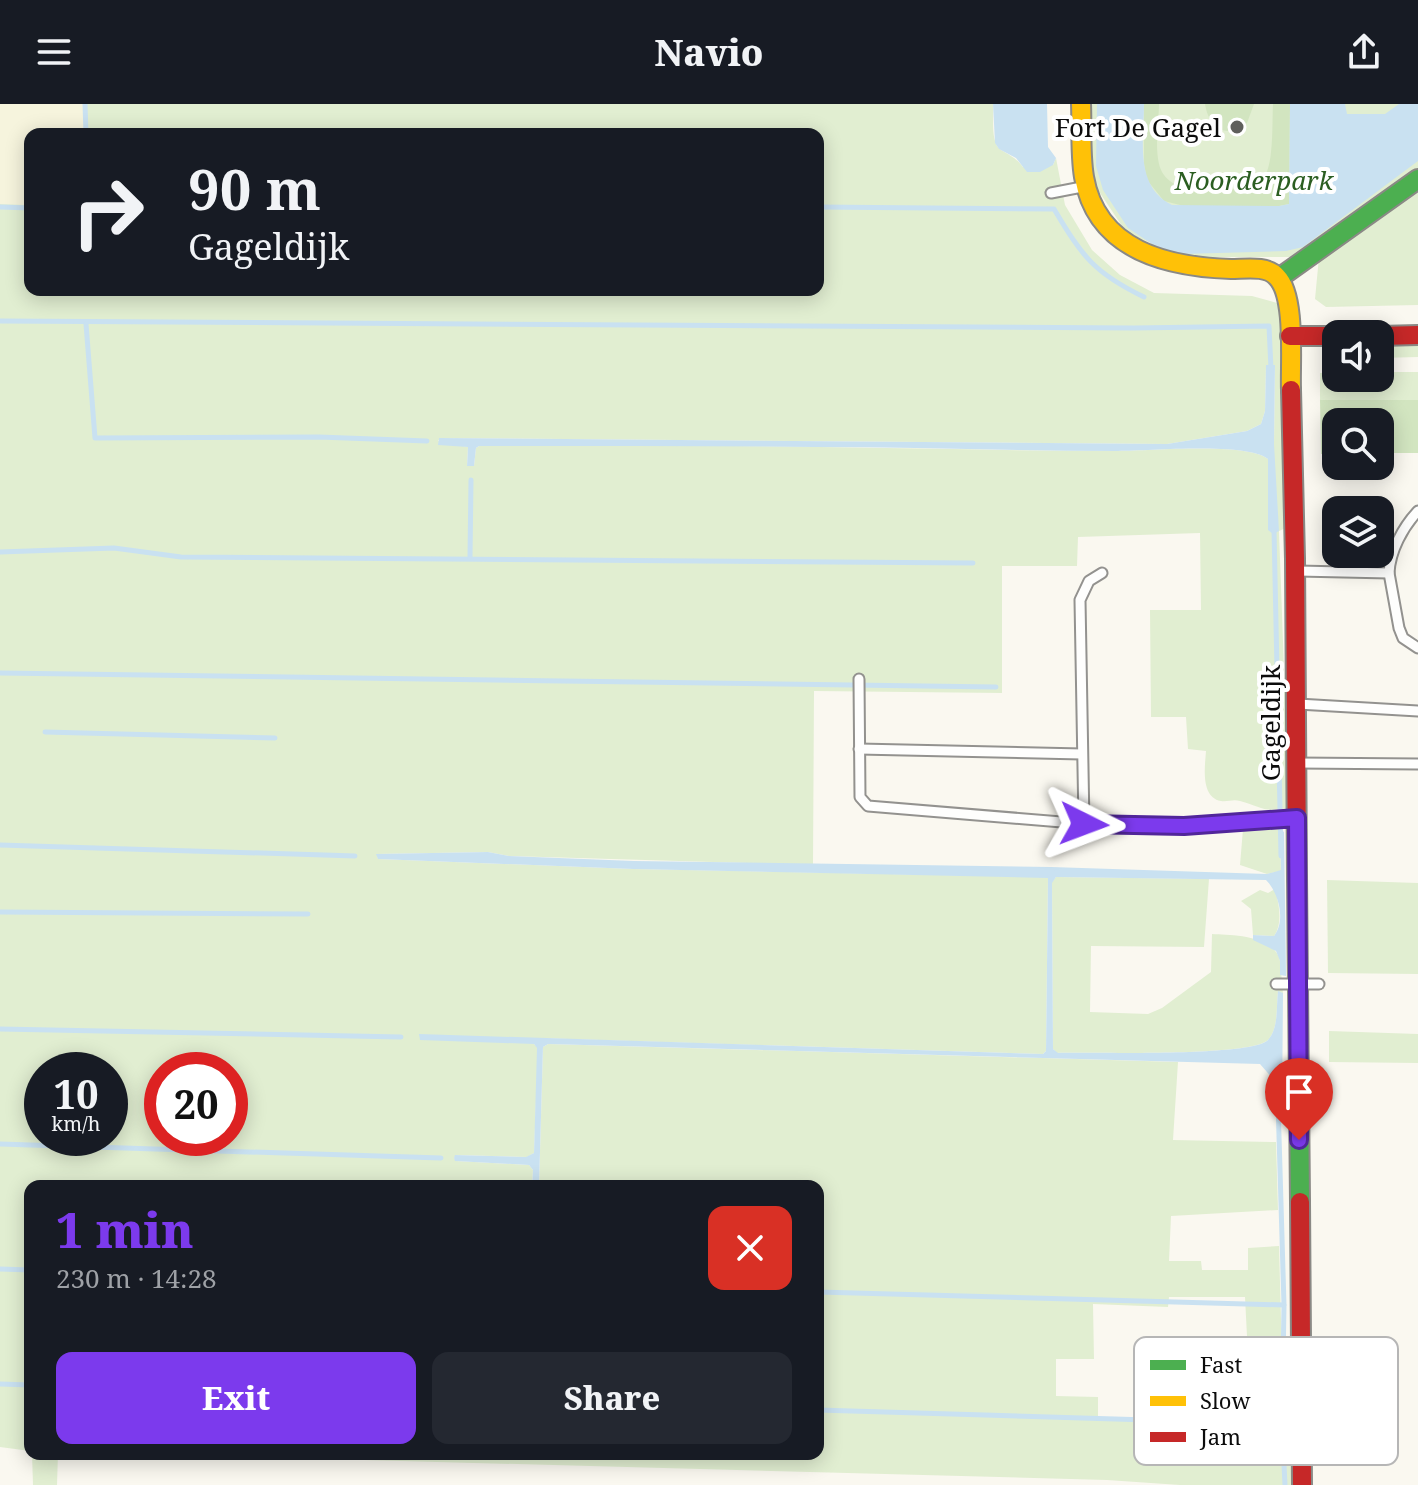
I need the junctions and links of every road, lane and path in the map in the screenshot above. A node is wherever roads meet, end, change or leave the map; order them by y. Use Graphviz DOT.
graph roads {
  1 [pos="1081,104"];
  2 [pos="1418,179"];
  3 [pos="1086,187"];
  4 [pos="1051,193"];
  5 [pos="1279,278"];
  6 [pos="1418,335"];
  7 [pos="1290,336"];
  8 [pos="1322,336"];
  9 [pos="1394,336"];
  10 [pos="1418,511"];
  11 [pos="1295,571"];
  12 [pos="1102,573"];
  13 [pos="1389,573"];
  14 [pos="1418,648"];
  15 [pos="859,679"];
  16 [pos="1296,703"];
  17 [pos="1418,711"];
  18 [pos="859,749"];
  19 [pos="1082,754"];
  20 [pos="1296,763"];
  21 [pos="1418,764"];
  22 [pos="1286,818"];
  23 [pos="1084,824"];
  24 [pos="1293,983"];
  25 [pos="1276,984"];
  26 [pos="1319,984"];
  27 [pos="1299,1337"];
  28 [pos="1302,1465"];
  29 [pos="1302,1485"];
  1 -- 3 [label="street"];
  2 -- 5 [label="street"];
  3 -- 4 [label="lane"];
  3 -- 5 [label="street"];
  5 -- 7 [label="street, Gageldijk"];
  6 -- 9 [label="street"];
  7 -- 8 [label="street"];
  7 -- 11 [label="street, Gageldijk"];
  10 -- 13 [label="lane"];
  11 -- 13 [label="lane"];
  11 -- 16 [label="street, Gageldijk"];
  12 -- 19 [label="lane"];
  13 -- 14 [label="lane"];
  15 -- 18 [label="lane"];
  16 -- 17 [label="lane"];
  16 -- 20 [label="street, Gageldijk"];
  18 -- 19 [label="lane"];
  18 -- 23 [label="lane"];
  19 -- 23 [label="lane"];
  20 -- 21 [label="lane"];
  20 -- 22 [label="street, Gageldijk"];
  22 -- 23 [label="lane"];
  22 -- 24 [label="street, Gageldijk"];
  24 -- 25 [label="lane"];
  24 -- 26 [label="lane"];
  24 -- 27 [label="street, Gageldijk"];
  28 -- 29 [label="street, Gageldijk"];
}
